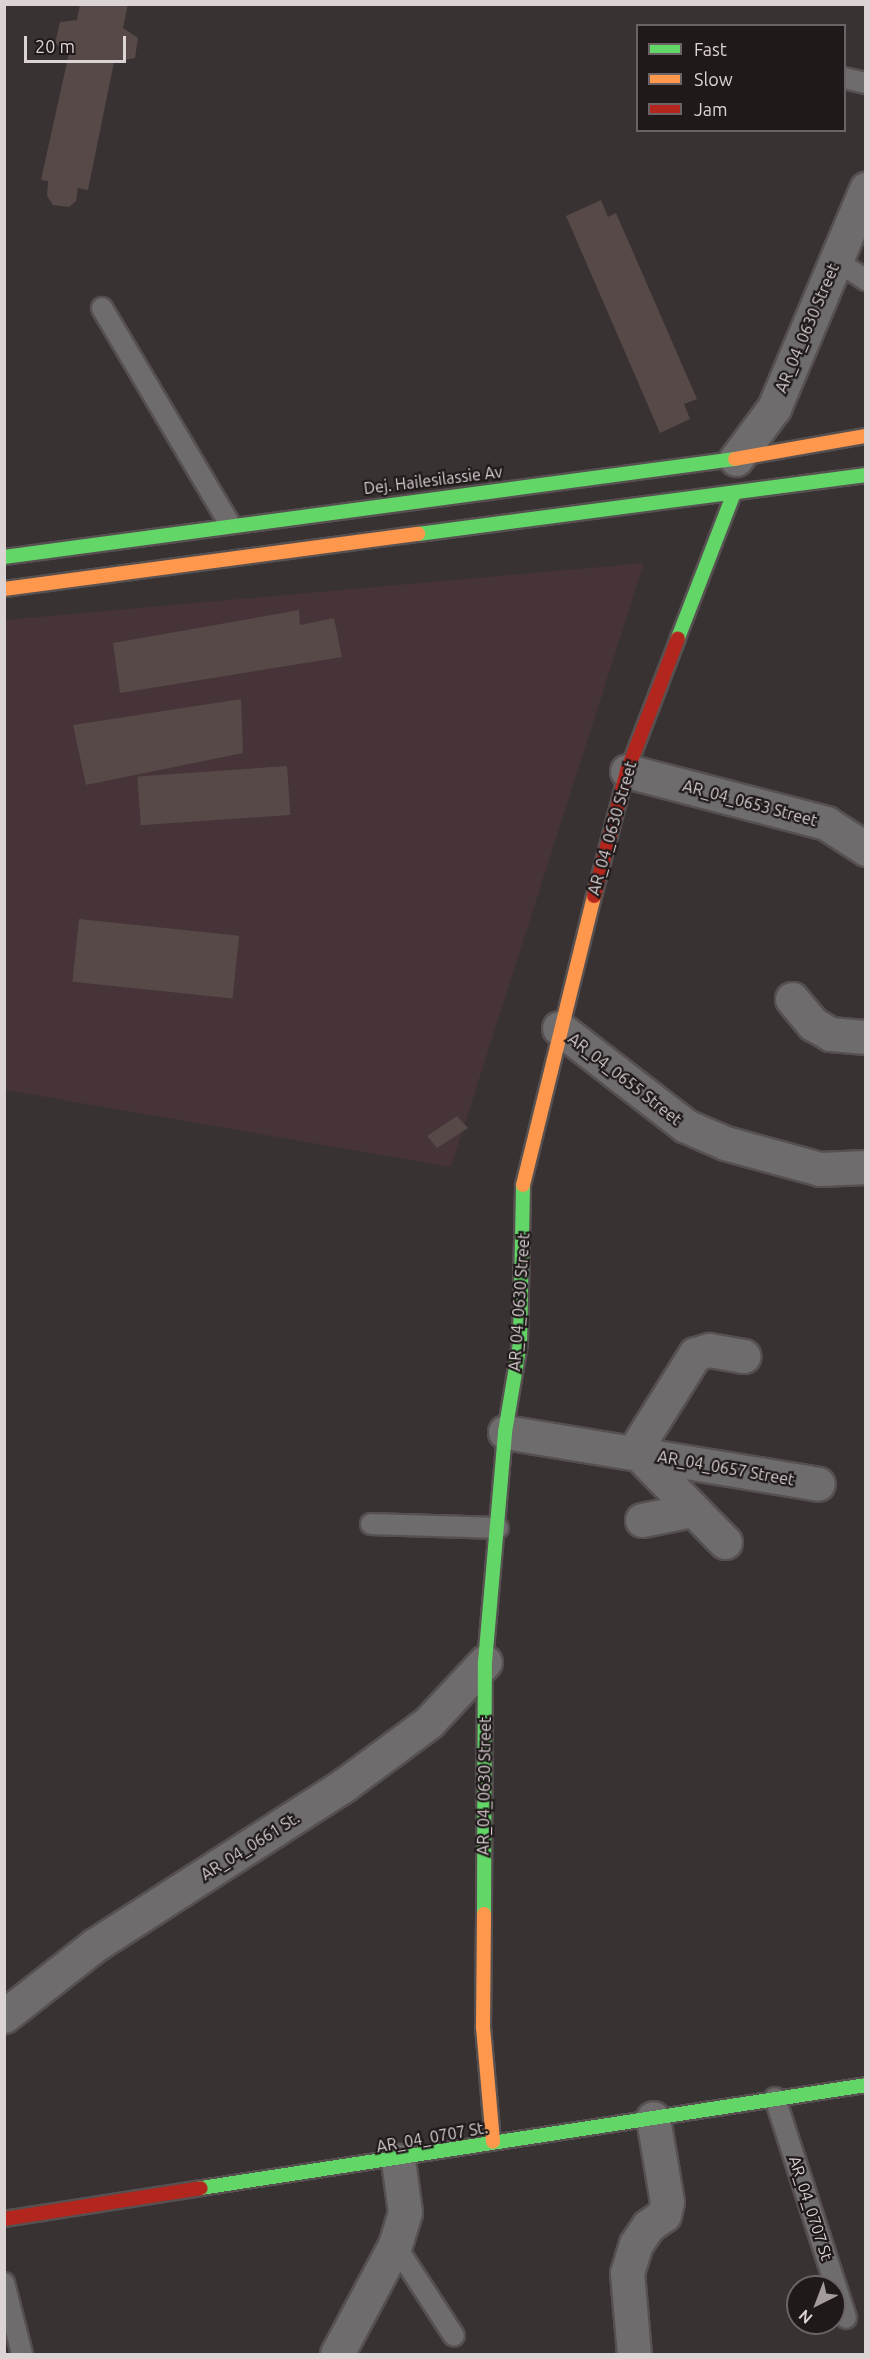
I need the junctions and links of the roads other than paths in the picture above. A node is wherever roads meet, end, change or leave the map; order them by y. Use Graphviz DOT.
graph roads {
  1 [pos="846,78"];
  2 [pos="866,83"];
  3 [pos="866,189"];
  4 [pos="836,260"];
  5 [pos="866,280"];
  6 [pos="102,308"];
  7 [pos="866,436"];
  8 [pos="736,459"];
  9 [pos="866,475"];
  10 [pos="734,493"];
  11 [pos="229,523"];
  12 [pos="4,556"];
  13 [pos="4,589"];
  14 [pos="627,771"];
  15 [pos="866,849"];
  16 [pos="792,999"];
  17 [pos="559,1028"];
  18 [pos="866,1037"];
  19 [pos="866,1167"];
  20 [pos="743,1356"];
  21 [pos="505,1432"];
  22 [pos="635,1450"];
  23 [pos="818,1484"];
  24 [pos="692,1510"];
  25 [pos="642,1520"];
  26 [pos="370,1524"];
  27 [pos="498,1528"];
  28 [pos="725,1542"];
  29 [pos="485,1662"];
  30 [pos="4,2016"];
  31 [pos="866,2085"];
  32 [pos="776,2098"];
  33 [pos="653,2118"];
  34 [pos="493,2142"];
  35 [pos="398,2160"];
  36 [pos="4,2219"];
  37 [pos="395,2245"];
  38 [pos="832,2275"];
  39 [pos="4,2283"];
  40 [pos="453,2336"];
  41 [pos="22,2355"];
  42 [pos="337,2355"];
  43 [pos="634,2355"];
  1 -- 2 [label="lane"];
  3 -- 4 [label="street, AR_04_0630 Street"];
  4 -- 5 [label="lane"];
  4 -- 8 [label="street, AR_04_0630 Street"];
  6 -- 11 [label="lane"];
  7 -- 8 [label="street, Dej. Hailesilassie Av"];
  8 -- 11 [label="street, Dej. Hailesilassie Av"];
  9 -- 10 [label="street"];
  10 -- 13 [label="street"];
  10 -- 14 [label="street, AR_04_0630 Street"];
  11 -- 12 [label="street, Dej. Hailesilassie Av"];
  14 -- 15 [label="street, AR_04_0653 Street"];
  14 -- 17 [label="street, AR_04_0630 Street"];
  16 -- 18 [label="street"];
  17 -- 19 [label="street, AR_04_0655 Street"];
  17 -- 21 [label="street, AR_04_0630 Street"];
  20 -- 22 [label="street, AR_04_0657 Street"];
  21 -- 22 [label="street, AR_04_0657 Street"];
  21 -- 27 [label="street, AR_04_0630 Street"];
  22 -- 23 [label="street, AR_04_0657 Street"];
  22 -- 24 [label="street"];
  24 -- 25 [label="street"];
  24 -- 28 [label="street"];
  26 -- 27 [label="lane"];
  27 -- 29 [label="street, AR_04_0630 Street"];
  29 -- 30 [label="street, AR_04_0661 St."];
  29 -- 34 [label="street, AR_04_0630 Street"];
  31 -- 32 [label="street, AR_04_0707 St."];
  32 -- 33 [label="street, AR_04_0707 St."];
  32 -- 38 [label="lane, AR_04_0707 St"];
  33 -- 34 [label="street, AR_04_0707 St."];
  33 -- 43 [label="street"];
  34 -- 35 [label="street, AR_04_0707 St."];
  35 -- 36 [label="street, AR_04_0707 St."];
  35 -- 37 [label="street"];
  37 -- 40 [label="lane"];
  37 -- 42 [label="street"];
  39 -- 41 [label="lane"];
}
